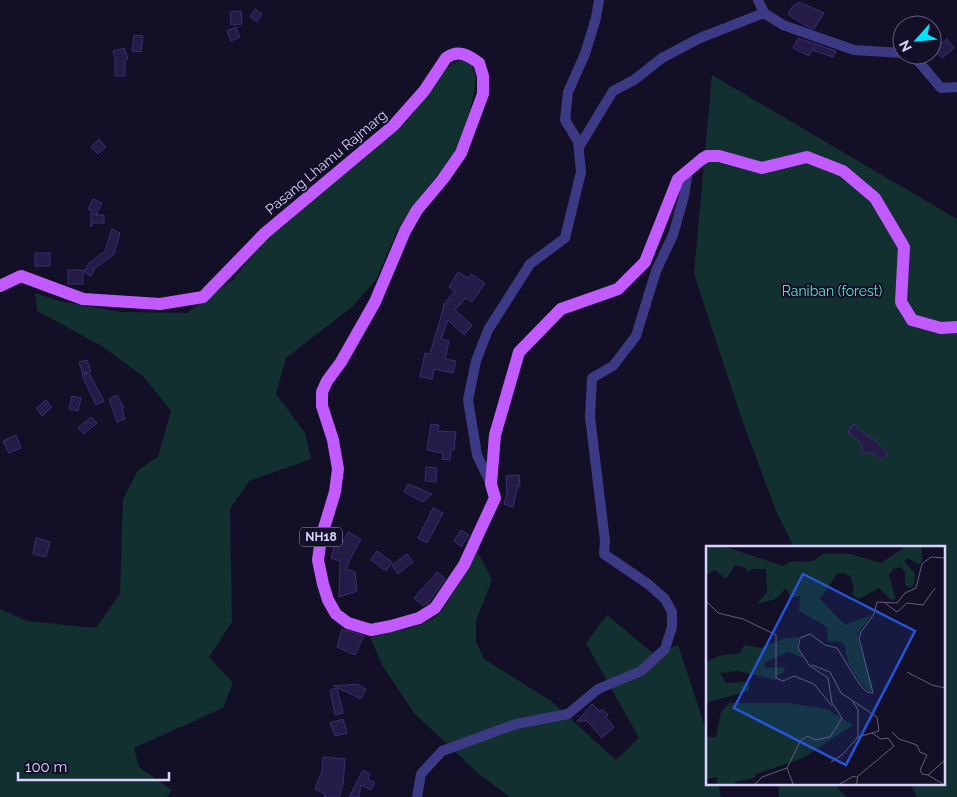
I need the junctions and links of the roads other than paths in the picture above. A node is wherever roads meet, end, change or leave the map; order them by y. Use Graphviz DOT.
graph roads {
  1 [pos="599,0"];
  2 [pos="758,0"];
  3 [pos="764,13"];
  4 [pos="892,52"];
  5 [pos="921,65"];
  6 [pos="957,87"];
  7 [pos="578,147"];
  8 [pos="688,171"];
  9 [pos="0,286"];
  10 [pos="957,327"];
  11 [pos="491,484"];
  12 [pos="417,797"];
  1 -- 7 [label="street"];
  2 -- 3 [label="street"];
  3 -- 4 [label="street"];
  3 -- 7 [label="street"];
  5 -- 6 [label="street"];
  7 -- 11 [label="street"];
  8 -- 10 [label="main road, Pasang Lhamu Rajmarg / NH18"];
  8 -- 11 [label="main road, Pasang Lhamu Rajmarg / NH18"];
  8 -- 12 [label="street"];
  9 -- 11 [label="main road, Pasang Lhamu Rajmarg / NH18"];
}
